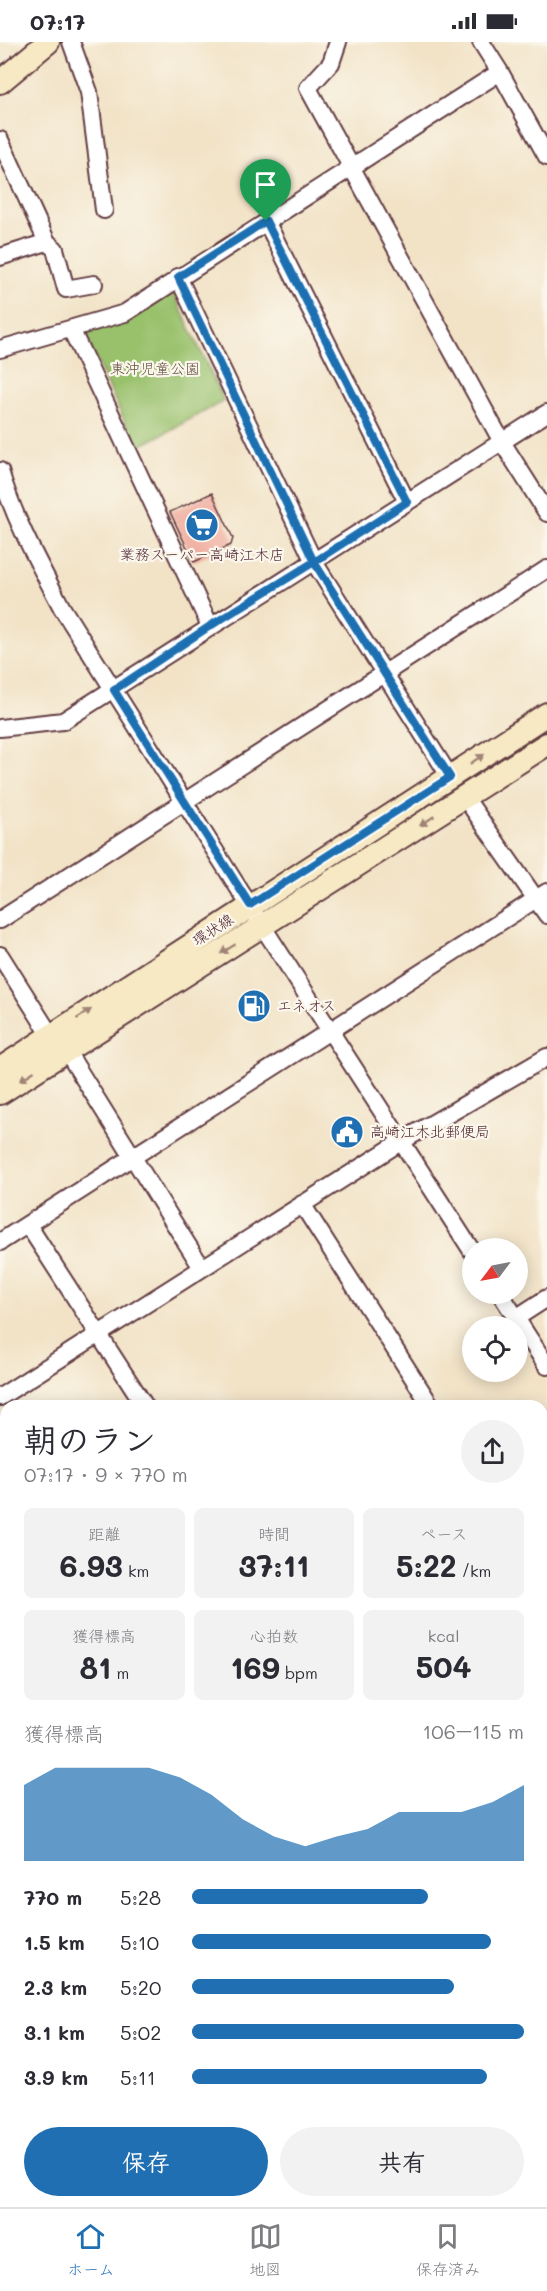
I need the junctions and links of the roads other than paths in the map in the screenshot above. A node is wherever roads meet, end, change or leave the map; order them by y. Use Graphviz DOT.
graph roads {
  1 [pos="48,42"];
  2 [pos="71,42"];
  3 [pos="338,42"];
  4 [pos="481,42"];
  5 [pos="500,72"];
  6 [pos="0,82"];
  7 [pos="0,140"];
  8 [pos="547,157"];
  9 [pos="350,166"];
  10 [pos="104,210"];
  11 [pos="266,221"];
  12 [pos="47,242"];
  13 [pos="0,257"];
  14 [pos="178,277"];
  15 [pos="94,284"];
  16 [pos="71,328"];
  17 [pos="0,349"];
  18 [pos="547,413"];
  19 [pos="502,442"];
  20 [pos="0,471"];
  21 [pos="3,489"];
  22 [pos="407,502"];
  23 [pos="547,513"];
  24 [pos="314,562"];
  25 [pos="547,569"];
  26 [pos="210,626"];
  27 [pos="386,675"];
  28 [pos="114,690"];
  29 [pos="547,714"];
  30 [pos="0,728"];
  31 [pos="547,744"];
  32 [pos="450,777"];
  33 [pos="464,796"];
  34 [pos="184,800"];
  35 [pos="542,895"];
  36 [pos="250,905"];
  37 [pos="547,915"];
  38 [pos="0,920"];
  39 [pos="263,927"];
  40 [pos="0,955"];
  41 [pos="331,1032"];
  42 [pos="58,1043"];
  43 [pos="547,1057"];
  44 [pos="0,1069"];
  45 [pos="0,1093"];
  46 [pos="402,1141"];
  47 [pos="133,1158"];
  48 [pos="302,1204"];
  49 [pos="28,1225"];
  50 [pos="464,1238"];
  51 [pos="0,1242"];
  52 [pos="202,1268"];
  53 [pos="547,1298"];
  54 [pos="519,1316"];
  55 [pos="98,1334"];
  56 [pos="528,1337"];
  57 [pos="547,1366"];
  58 [pos="0,1397"];
  59 [pos="141,1400"];
  60 [pos="427,1400"];
  1 -- 6 [label="street"];
  2 -- 10 [label="street"];
  3 -- 9 [label="street"];
  4 -- 5 [label="street"];
  5 -- 8 [label="street"];
  5 -- 9 [label="street"];
  7 -- 12 [label="street"];
  9 -- 11 [label="street"];
  9 -- 19 [label="street"];
  11 -- 14 [label="street"];
  11 -- 22 [label="street"];
  12 -- 13 [label="street"];
  12 -- 15 [label="street"];
  14 -- 16 [label="street"];
  14 -- 24 [label="street"];
  16 -- 17 [label="street"];
  16 -- 26 [label="street"];
  18 -- 19 [label="street"];
  19 -- 22 [label="street"];
  19 -- 23 [label="street"];
  20 -- 21 [label="street"];
  21 -- 28 [label="street"];
  22 -- 24 [label="street"];
  24 -- 26 [label="street"];
  24 -- 27 [label="street"];
  25 -- 27 [label="street"];
  26 -- 28 [label="street"];
  27 -- 32 [label="street"];
  27 -- 34 [label="street"];
  28 -- 30 [label="street"];
  28 -- 34 [label="street"];
  32 -- 29 [label="street, 環状線, one-way"];
  31 -- 33 [label="street, 環状線"];
  32 -- 36 [label="street, 環状線"];
  33 -- 35 [label="street"];
  33 -- 39 [label="street, 環状線, one-way"];
  34 -- 36 [label="street"];
  34 -- 38 [label="street"];
  35 -- 37 [label="street"];
  35 -- 41 [label="street"];
  36 -- 39 [label="street"];
  42 -- 36 [label="street, 環状線, one-way"];
  39 -- 41 [label="street"];
  39 -- 42 [label="street, 環状線, one-way"];
  40 -- 42 [label="street"];
  41 -- 46 [label="street"];
  41 -- 47 [label="street"];
  42 -- 44 [label="street, 環状線"];
  42 -- 45 [label="street, 環状線, one-way"];
  42 -- 47 [label="street"];
  43 -- 46 [label="street"];
  46 -- 48 [label="street"];
  46 -- 50 [label="street"];
  47 -- 49 [label="street"];
  47 -- 52 [label="street"];
  48 -- 52 [label="street"];
  48 -- 60 [label="street"];
  49 -- 51 [label="street"];
  49 -- 55 [label="street"];
  52 -- 55 [label="street"];
  53 -- 54 [label="street"];
  55 -- 58 [label="street"];
  55 -- 59 [label="street"];
  56 -- 57 [label="street"];
}
